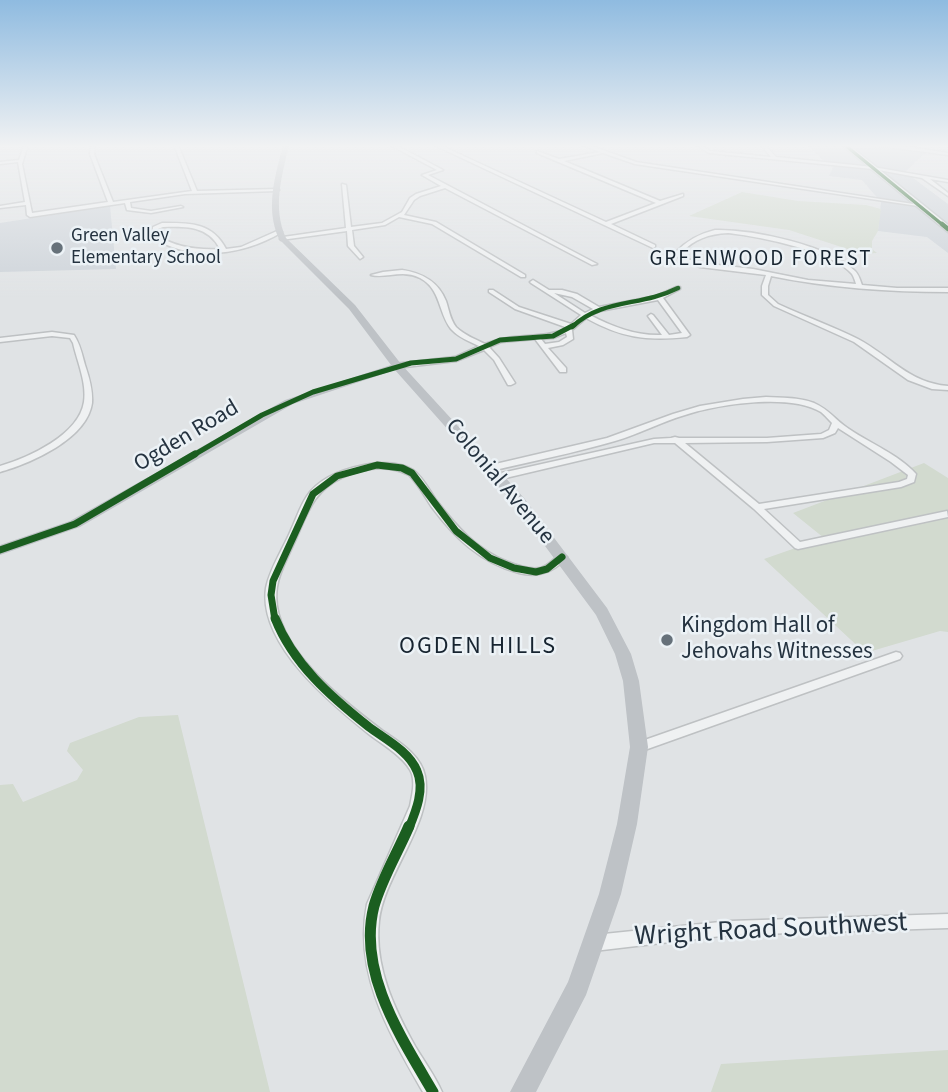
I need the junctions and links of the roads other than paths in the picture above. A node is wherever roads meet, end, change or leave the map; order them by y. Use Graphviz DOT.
graph roads {
  1 [pos="25,196"];
  2 [pos="108,196"];
  3 [pos="165,196"];
  4 [pos="276,196"];
  5 [pos="345,196"];
  6 [pos="418,196"];
  7 [pos="465,196"];
  8 [pos="546,196"];
  9 [pos="643,196"];
  10 [pos="678,196"];
  11 [pos="858,196"];
  12 [pos="908,196"];
  13 [pos="127,201"];
  14 [pos="26,203"];
  15 [pos="660,203"];
  16 [pos="111,204"];
  17 [pos="919,205"];
  18 [pos="0,207"];
  19 [pos="181,207"];
  20 [pos="400,216"];
  21 [pos="607,224"];
  22 [pos="948,229"];
  23 [pos="350,230"];
  24 [pos="281,236"];
  25 [pos="653,246"];
  26 [pos="224,251"];
  27 [pos="360,257"];
  28 [pos="594,264"];
  29 [pos="769,274"];
  30 [pos="374,275"];
  31 [pos="523,276"];
  32 [pos="533,282"];
  33 [pos="859,286"];
  34 [pos="678,288"];
  35 [pos="948,290"];
  36 [pos="491,291"];
  37 [pos="548,292"];
  38 [pos="660,298"];
  39 [pos="598,309"];
  40 [pos="585,315"];
  41 [pos="651,316"];
  42 [pos="570,329"];
  43 [pos="667,337"];
  44 [pos="537,338"];
  45 [pos="0,340"];
  46 [pos="484,345"];
  47 [pos="545,346"];
  48 [pos="397,366"];
  49 [pos="563,370"];
  50 [pos="511,383"];
  51 [pos="948,387"];
  52 [pos="836,424"];
  53 [pos="823,436"];
  54 [pos="675,439"];
  55 [pos="857,439"];
  56 [pos="0,469"];
  57 [pos="494,472"];
  58 [pos="757,508"];
  59 [pos="947,514"];
  60 [pos="0,550"];
  61 [pos="562,557"];
  62 [pos="896,656"];
  63 [pos="639,747"];
  64 [pos="948,921"];
  65 [pos="594,943"];
  66 [pos="433,1092"];
  67 [pos="523,1092"];
  1 -- 14 [label="street"];
  2 -- 16 [label="street"];
  3 -- 13 [label="street"];
  4 -- 24 [label="main road"];
  5 -- 23 [label="street"];
  6 -- 20 [label="street"];
  7 -- 28 [label="street"];
  8 -- 21 [label="street"];
  9 -- 15 [label="street"];
  10 -- 15 [label="street"];
  11 -- 17 [label="street"];
  12 -- 17 [label="main road"];
  13 -- 16 [label="street"];
  13 -- 19 [label="street"];
  14 -- 16 [label="street"];
  14 -- 18 [label="street"];
  15 -- 21 [label="street"];
  17 -- 22 [label="main road"];
  20 -- 23 [label="street"];
  20 -- 31 [label="street"];
  21 -- 25 [label="street"];
  23 -- 24 [label="street"];
  23 -- 27 [label="street"];
  24 -- 26 [label="street"];
  24 -- 48 [label="main road, Colonial Avenue"];
  26 -- 26 [label="street"];
  29 -- 33 [label="street"];
  29 -- 33 [label="street"];
  29 -- 51 [label="street"];
  30 -- 46 [label="street"];
  32 -- 37 [label="street"];
  33 -- 35 [label="street"];
  34 -- 38 [label="street"];
  36 -- 42 [label="street"];
  37 -- 39 [label="street"];
  37 -- 40 [label="street"];
  38 -- 39 [label="street"];
  38 -- 43 [label="street"];
  39 -- 40 [label="street"];
  40 -- 42 [label="street"];
  40 -- 43 [label="street"];
  41 -- 43 [label="street"];
  42 -- 44 [label="street"];
  42 -- 47 [label="street"];
  44 -- 46 [label="street"];
  44 -- 47 [label="street"];
  45 -- 56 [label="street"];
  46 -- 48 [label="street"];
  46 -- 50 [label="street"];
  47 -- 49 [label="street"];
  48 -- 57 [label="main road, Colonial Avenue"];
  48 -- 60 [label="main road, Ogden Road"];
  52 -- 53 [label="street"];
  52 -- 55 [label="street"];
  52 -- 57 [label="street"];
  53 -- 54 [label="street"];
  53 -- 55 [label="street"];
  54 -- 57 [label="street"];
  54 -- 58 [label="street"];
  55 -- 58 [label="street"];
  57 -- 61 [label="main road, Colonial Avenue"];
  58 -- 59 [label="street"];
  61 -- 63 [label="main road, Colonial Avenue"];
  61 -- 66 [label="street"];
  62 -- 63 [label="street"];
  63 -- 65 [label="main road, Colonial Avenue"];
  64 -- 65 [label="street, Wright Road Southwest"];
  65 -- 67 [label="main road, Colonial Avenue"];
}
